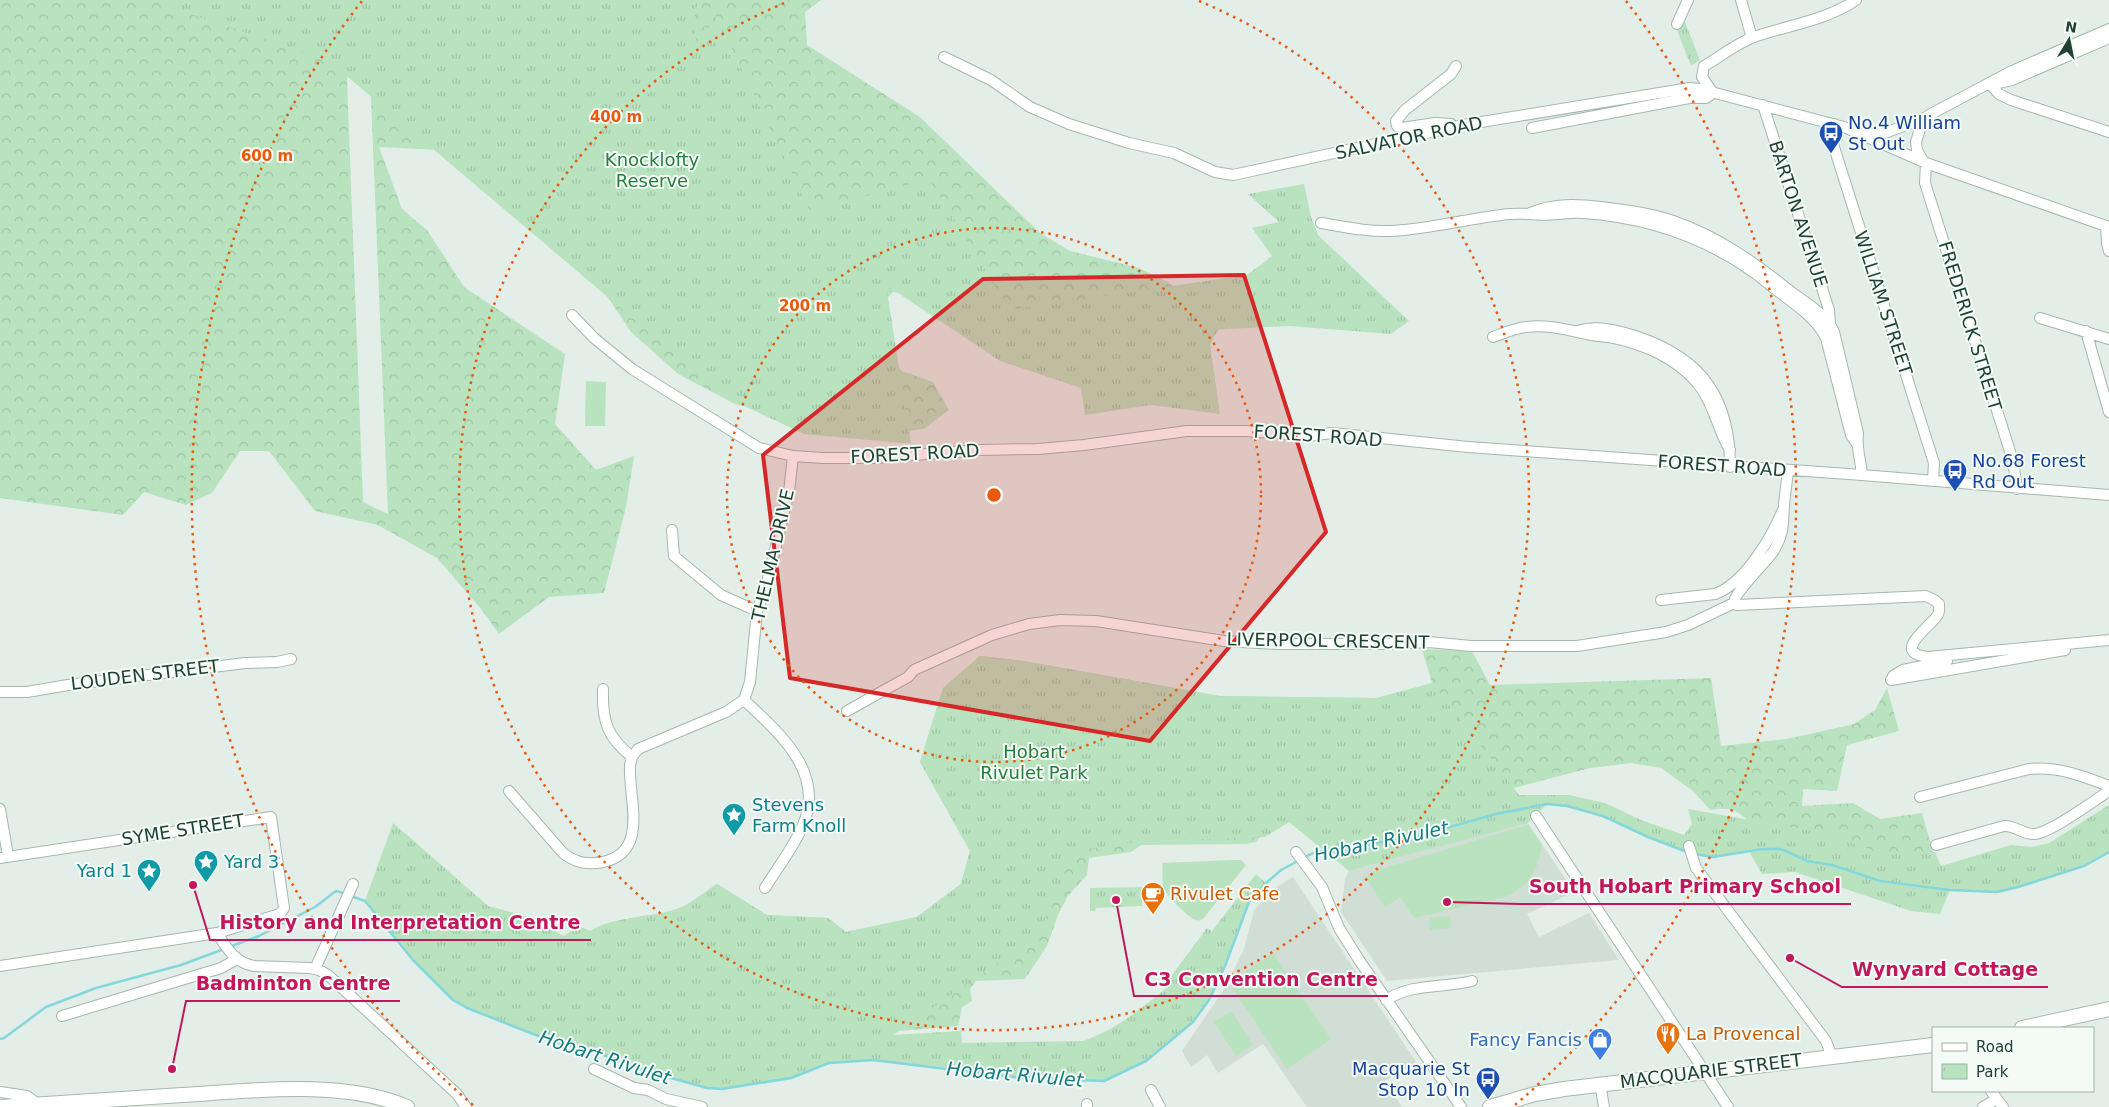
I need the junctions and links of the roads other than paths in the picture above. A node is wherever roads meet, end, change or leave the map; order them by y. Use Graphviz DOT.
graph roads {
  1 [pos="1688,0"];
  2 [pos="1741,0"];
  3 [pos="1856,0"];
  4 [pos="1677,24"];
  5 [pos="2109,29"];
  6 [pos="1752,38"];
  7 [pos="2109,38"];
  8 [pos="944,57"];
  9 [pos="1456,66"];
  10 [pos="1990,84"];
  11 [pos="1713,93"];
  12 [pos="1763,105"];
  13 [pos="1929,116"];
  14 [pos="1834,124"];
  15 [pos="1463,125"];
  16 [pos="1532,128"];
  17 [pos="2109,132"];
  18 [pos="1860,135"];
  19 [pos="1926,164"];
  20 [pos="1529,214"];
  21 [pos="1321,223"];
  22 [pos="2108,227"];
  23 [pos="2109,251"];
  24 [pos="572,315"];
  25 [pos="2040,318"];
  26 [pos="1830,324"];
  27 [pos="2086,331"];
  28 [pos="1493,337"];
  29 [pos="2109,339"];
  30 [pos="2109,412"];
  31 [pos="1857,444"];
  32 [pos="793,456"];
  33 [pos="1730,467"];
  34 [pos="1788,470"];
  35 [pos="1862,475"];
  36 [pos="1932,481"];
  37 [pos="2017,489"];
  38 [pos="2109,496"];
  39 [pos="1784,507"];
  40 [pos="672,530"];
  41 [pos="1661,600"];
  42 [pos="1734,603"];
  43 [pos="757,611"];
  44 [pos="2109,640"];
  45 [pos="2074,645"];
  46 [pos="1983,653"];
  47 [pos="290,659"];
  48 [pos="603,689"];
  49 [pos="0,692"];
  50 [pos="744,700"];
  51 [pos="847,711"];
  52 [pos="632,757"];
  53 [pos="2109,786"];
  54 [pos="2109,791"];
  55 [pos="509,792"];
  56 [pos="1920,797"];
  57 [pos="0,809"];
  58 [pos="1536,816"];
  59 [pos="1936,845"];
  60 [pos="1689,846"];
  61 [pos="1296,852"];
  62 [pos="4,857"];
  63 [pos="352,887"];
  64 [pos="765,888"];
  65 [pos="220,937"];
  66 [pos="237,959"];
  67 [pos="0,966"];
  68 [pos="315,969"];
  69 [pos="1472,981"];
  70 [pos="1386,1000"];
  71 [pos="2109,1009"];
  72 [pos="62,1016"];
  73 [pos="2027,1027"];
  74 [pos="1932,1045"];
  75 [pos="1832,1057"];
  76 [pos="594,1069"];
  77 [pos="1706,1072"];
  78 [pos="1600,1084"];
  79 [pos="1151,1090"];
  80 [pos="0,1092"];
  81 [pos="457,1094"];
  82 [pos="1997,1099"];
  83 [pos="38,1104"];
  84 [pos="0,1106"];
  85 [pos="407,1107"];
  86 [pos="466,1107"];
  87 [pos="473,1107"];
  88 [pos="702,1107"];
  89 [pos="1160,1107"];
  90 [pos="1460,1107"];
  91 [pos="1490,1107"];
  92 [pos="1604,1107"];
  93 [pos="1728,1107"];
  94 [pos="1983,1107"];
  1 -- 4 [label="street"];
  2 -- 6 [label="street"];
  3 -- 6 [label="street"];
  5 -- 10 [label="street"];
  6 -- 11 [label="street"];
  7 -- 10 [label="street"];
  8 -- 15 [label="street, SALVATOR ROAD"];
  9 -- 15 [label="street"];
  10 -- 13 [label="street"];
  10 -- 17 [label="street"];
  11 -- 12 [label="street, SALVATOR ROAD"];
  11 -- 15 [label="street, SALVATOR ROAD"];
  11 -- 16 [label="street"];
  12 -- 14 [label="street, SALVATOR ROAD"];
  12 -- 26 [label="street, BARTON AVENUE"];
  13 -- 18 [label="street"];
  13 -- 19 [label="street"];
  14 -- 18 [label="street, SALVATOR ROAD"];
  14 -- 36 [label="street, WILLIAM STREET"];
  18 -- 19 [label="street, SALVATOR ROAD"];
  19 -- 22 [label="street, SALVATOR ROAD"];
  19 -- 37 [label="street, FREDERICK STREET"];
  20 -- 21 [label="street"];
  20 -- 26 [label="street"];
  20 -- 31 [label="street"];
  22 -- 23 [label="street"];
  24 -- 32 [label="street, FOREST ROAD"];
  25 -- 27 [label="street"];
  26 -- 31 [label="street, BARTON AVENUE"];
  27 -- 29 [label="street"];
  27 -- 30 [label="street"];
  28 -- 33 [label="street"];
  31 -- 35 [label="street"];
  32 -- 33 [label="street, FOREST ROAD"];
  32 -- 43 [label="street, THELMA DRIVE"];
  33 -- 34 [label="street, FOREST ROAD"];
  34 -- 35 [label="street, FOREST ROAD"];
  34 -- 39 [label="street, LIVERPOOL CRESCENT"];
  35 -- 36 [label="street, FOREST ROAD"];
  36 -- 37 [label="street, FOREST ROAD"];
  37 -- 38 [label="street, FOREST ROAD"];
  39 -- 41 [label="street, LIVERPOOL CRESCENT"];
  39 -- 42 [label="street, LIVERPOOL CRESCENT"];
  40 -- 43 [label="street"];
  42 -- 46 [label="street"];
  42 -- 51 [label="street, LIVERPOOL CRESCENT"];
  43 -- 50 [label="street, THELMA DRIVE"];
  44 -- 45 [label="street"];
  45 -- 46 [label="street"];
  45 -- 46 [label="street"];
  47 -- 49 [label="street, LOUDEN STREET"];
  48 -- 52 [label="street"];
  50 -- 52 [label="street"];
  50 -- 64 [label="street"];
  52 -- 55 [label="street"];
  53 -- 56 [label="street"];
  54 -- 59 [label="street"];
  57 -- 62 [label="street"];
  58 -- 77 [label="street"];
  60 -- 75 [label="street"];
  61 -- 70 [label="street"];
  62 -- 65 [label="street, SYME STREET"];
  63 -- 68 [label="street"];
  65 -- 66 [label="street"];
  65 -- 67 [label="street"];
  66 -- 68 [label="street"];
  66 -- 72 [label="street"];
  68 -- 81 [label="street"];
  69 -- 70 [label="street"];
  70 -- 90 [label="street"];
  71 -- 73 [label="street"];
  74 -- 75 [label="street, MACQUARIE STREET"];
  75 -- 77 [label="street, MACQUARIE STREET"];
  76 -- 88 [label="street"];
  77 -- 78 [label="street, MACQUARIE STREET"];
  77 -- 93 [label="street"];
  78 -- 91 [label="street, MACQUARIE STREET"];
  78 -- 92 [label="street"];
  79 -- 89 [label="street"];
  80 -- 83 [label="street"];
  81 -- 86 [label="street"];
  81 -- 87 [label="street"];
  82 -- 94 [label="street"];
  83 -- 84 [label="street"];
  83 -- 85 [label="street"];
}
